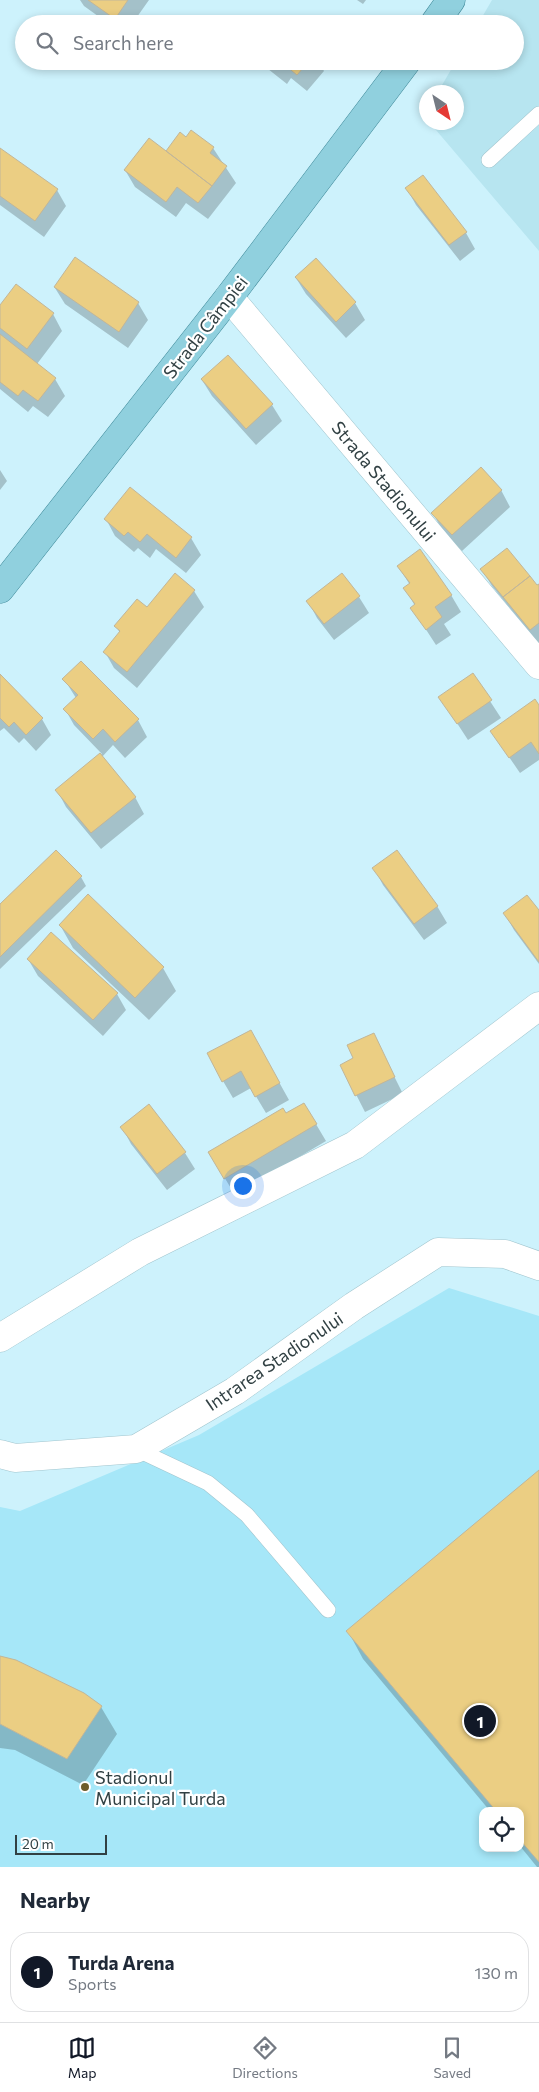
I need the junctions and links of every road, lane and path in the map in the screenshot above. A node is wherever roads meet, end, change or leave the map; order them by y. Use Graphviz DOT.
graph roads {
  1 [pos="451,0"];
  2 [pos="440,15"];
  3 [pos="400,70"];
  4 [pos="539,114"];
  5 [pos="489,160"];
  6 [pos="229,297"];
  7 [pos="0,589"];
  8 [pos="539,665"];
  9 [pos="539,1006"];
  10 [pos="539,1266"];
  11 [pos="0,1338"];
  12 [pos="136,1449"];
  13 [pos="0,1454"];
  14 [pos="328,1610"];
  1 -- 2 [label="main road"];
  3 -- 6 [label="main road, Strada Câmpiei"];
  4 -- 5 [label="lane"];
  6 -- 7 [label="main road, Strada Câmpiei"];
  6 -- 8 [label="street, Strada Stadionului"];
  9 -- 11 [label="street"];
  10 -- 12 [label="street, Intrarea Stadionului"];
  12 -- 13 [label="street, Intrarea Stadionului"];
  12 -- 14 [label="lane"];
}
